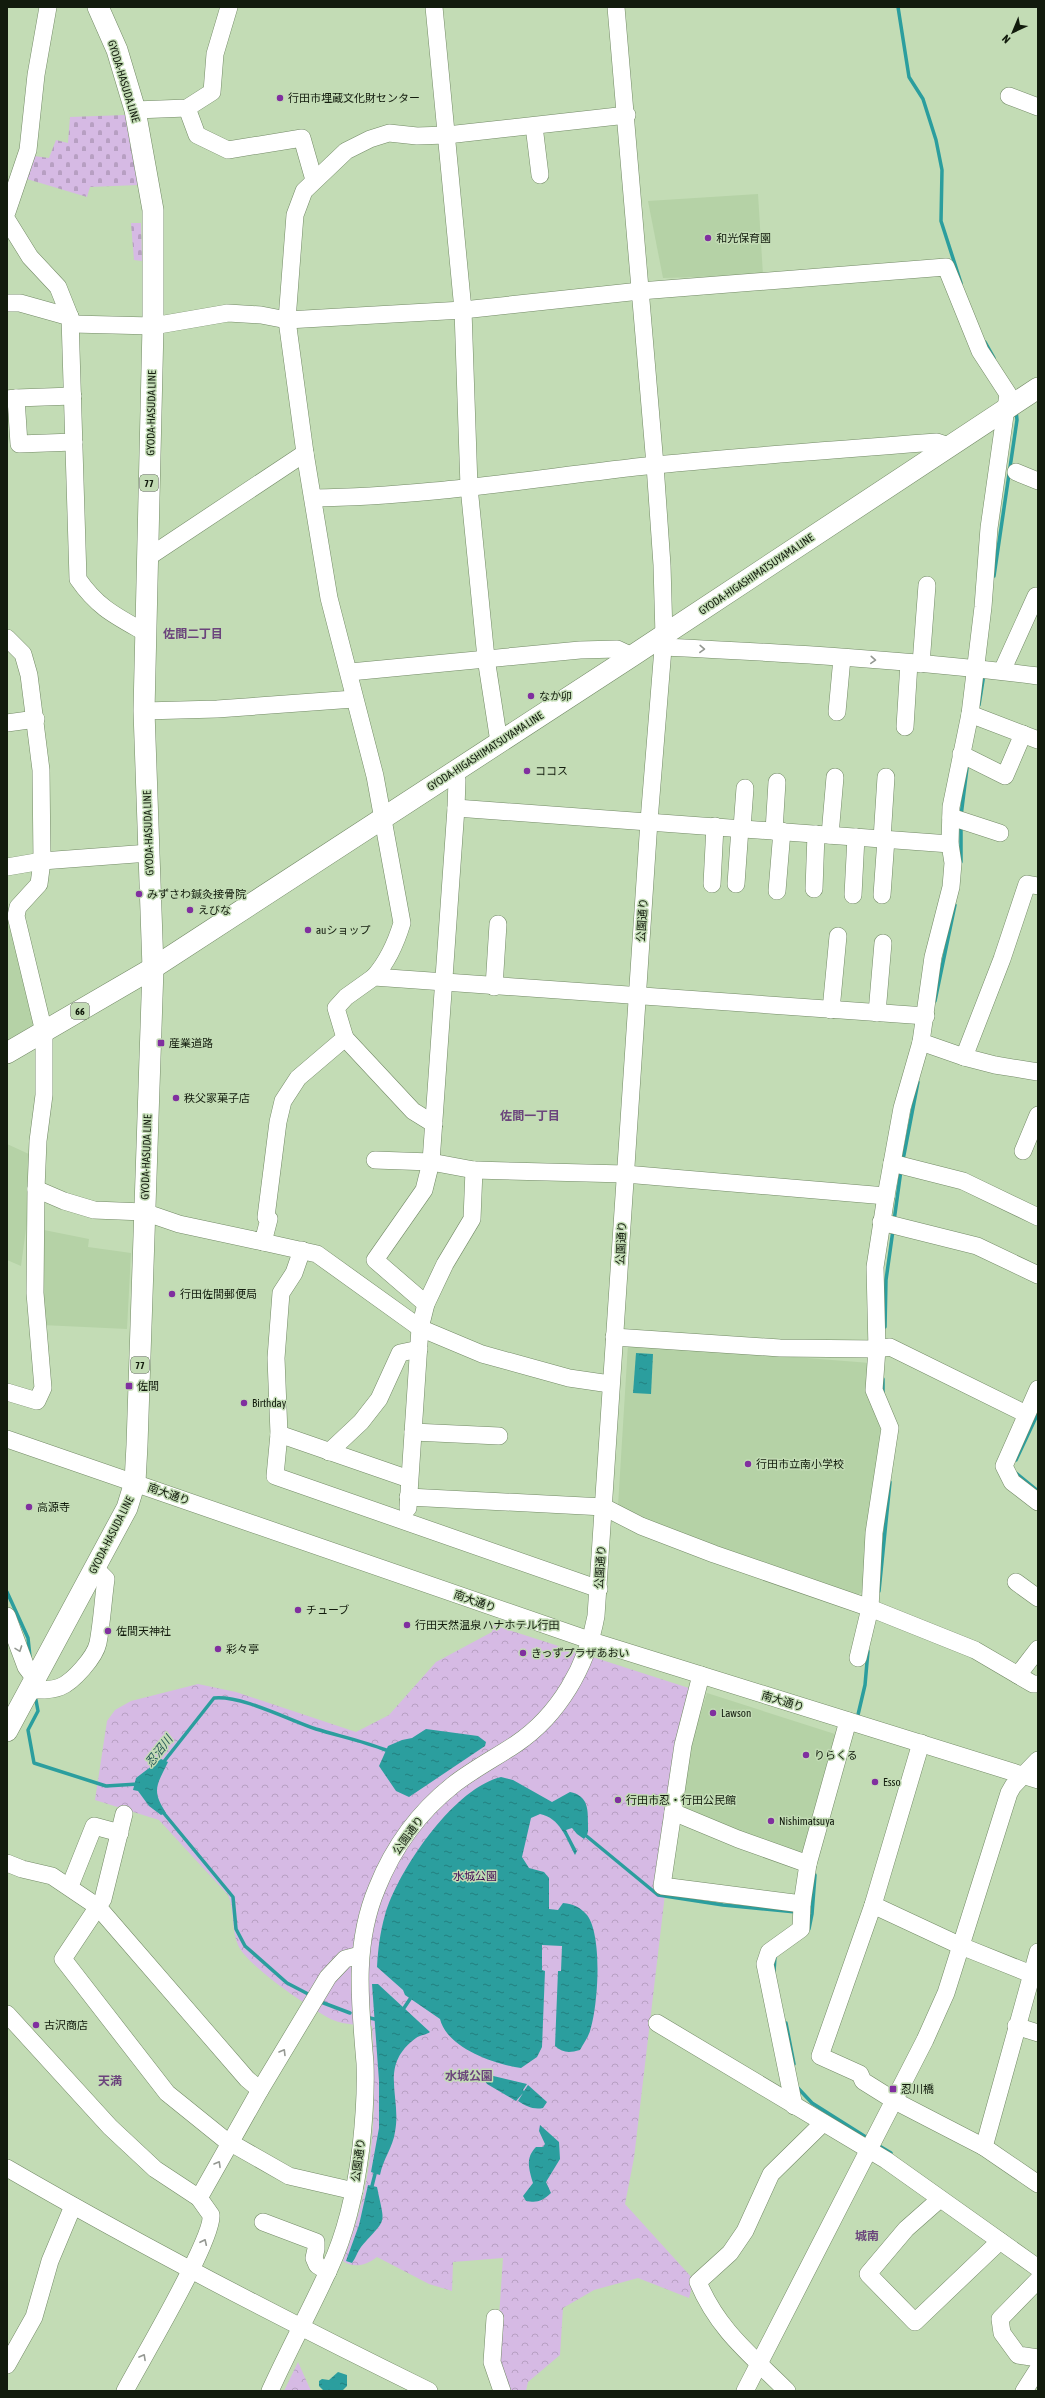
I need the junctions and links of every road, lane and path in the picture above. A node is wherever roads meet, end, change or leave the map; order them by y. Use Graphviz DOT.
graph roads {
  1 [pos="48,7"];
  2 [pos="98,7"];
  3 [pos="230,7"];
  4 [pos="434,7"];
  5 [pos="616,7"];
  6 [pos="1009,96"];
  7 [pos="1038,107"];
  8 [pos="187,108"];
  9 [pos="135,110"];
  10 [pos="627,116"];
  11 [pos="534,126"];
  12 [pos="447,135"];
  13 [pos="540,174"];
  14 [pos="314,180"];
  15 [pos="7,212"];
  16 [pos="7,220"];
  17 [pos="640,291"];
  18 [pos="7,303"];
  19 [pos="463,310"];
  20 [pos="287,320"];
  21 [pos="71,321"];
  22 [pos="153,326"];
  23 [pos="73,396"];
  24 [pos="12,398"];
  25 [pos="1019,400"];
  26 [pos="74,442"];
  27 [pos="950,446"];
  28 [pos="305,453"];
  29 [pos="655,465"];
  30 [pos="1016,472"];
  31 [pos="1038,481"];
  32 [pos="469,487"];
  33 [pos="313,498"];
  34 [pos="147,558"];
  35 [pos="927,585"];
  36 [pos="1036,596"];
  37 [pos="146,633"];
  38 [pos="7,638"];
  39 [pos="663,642"];
  40 [pos="632,656"];
  41 [pos="486,658"];
  42 [pos="842,658"];
  43 [pos="915,663"];
  44 [pos="975,668"];
  45 [pos="1002,671"];
  46 [pos="350,672"];
  47 [pos="1037,675"];
  48 [pos="354,699"];
  49 [pos="144,711"];
  50 [pos="837,712"];
  51 [pos="970,714"];
  52 [pos="36,718"];
  53 [pos="7,723"];
  54 [pos="905,727"];
  55 [pos="1030,737"];
  56 [pos="499,742"];
  57 [pos="962,754"];
  58 [pos="455,771"];
  59 [pos="834,777"];
  60 [pos="886,777"];
  61 [pos="777,782"];
  62 [pos="745,788"];
  63 [pos="456,808"];
  64 [pos="951,817"];
  65 [pos="382,819"];
  66 [pos="649,821"];
  67 [pos="714,826"];
  68 [pos="741,828"];
  69 [pos="778,831"];
  70 [pos="1000,833"];
  71 [pos="823,834"];
  72 [pos="856,837"];
  73 [pos="884,839"];
  74 [pos="950,844"];
  75 [pos="149,853"];
  76 [pos="42,861"];
  77 [pos="7,867"];
  78 [pos="712,884"];
  79 [pos="736,884"];
  80 [pos="1038,886"];
  81 [pos="814,889"];
  82 [pos="777,890"];
  83 [pos="853,895"];
  84 [pos="882,895"];
  85 [pos="498,924"];
  86 [pos="838,936"];
  87 [pos="882,943"];
  88 [pos="153,968"];
  89 [pos="374,977"];
  90 [pos="443,983"];
  91 [pos="494,987"];
  92 [pos="637,996"];
  93 [pos="831,1010"];
  94 [pos="877,1013"];
  95 [pos="926,1016"];
  96 [pos="44,1032"];
  97 [pos="345,1038"];
  98 [pos="921,1042"];
  99 [pos="7,1053"];
  100 [pos="964,1057"];
  101 [pos="1038,1072"];
  102 [pos="1038,1115"];
  103 [pos="434,1124"];
  104 [pos="1023,1151"];
  105 [pos="375,1160"];
  106 [pos="431,1162"];
  107 [pos="892,1163"];
  108 [pos="474,1170"];
  109 [pos="625,1174"];
  110 [pos="36,1189"];
  111 [pos="886,1196"];
  112 [pos="144,1212"];
  113 [pos="1038,1217"];
  114 [pos="881,1222"];
  115 [pos="263,1242"];
  116 [pos="302,1250"];
  117 [pos="1038,1275"];
  118 [pos="426,1304"];
  119 [pos="420,1328"];
  120 [pos="614,1337"];
  121 [pos="419,1349"];
  122 [pos="877,1349"];
  123 [pos="610,1384"];
  124 [pos="1038,1389"];
  125 [pos="7,1392"];
  126 [pos="1026,1414"];
  127 [pos="413,1432"];
  128 [pos="279,1434"];
  129 [pos="499,1436"];
  130 [pos="7,1439"];
  131 [pos="329,1452"];
  132 [pos="409,1480"];
  133 [pos="135,1482"];
  134 [pos="408,1497"];
  135 [pos="1038,1502"];
  136 [pos="604,1507"];
  137 [pos="408,1522"];
  138 [pos="95,1568"];
  139 [pos="1016,1582"];
  140 [pos="599,1589"];
  141 [pos="1038,1598"];
  142 [pos="870,1608"];
  143 [pos="7,1616"];
  144 [pos="592,1641"];
  145 [pos="1038,1649"];
  146 [pos="858,1658"];
  147 [pos="701,1675"];
  148 [pos="1018,1675"];
  149 [pos="32,1684"];
  150 [pos="1038,1684"];
  151 [pos="10,1720"];
  152 [pos="848,1721"];
  153 [pos="921,1743"];
  154 [pos="1038,1760"];
  155 [pos="1031,1778"];
  156 [pos="673,1812"];
  157 [pos="124,1814"];
  158 [pos="120,1833"];
  159 [pos="7,1863"];
  160 [pos="808,1864"];
  161 [pos="70,1886"];
  162 [pos="802,1904"];
  163 [pos="874,1905"];
  164 [pos="98,1907"];
  165 [pos="961,1946"];
  166 [pos="1038,1952"];
  167 [pos="360,1955"];
  168 [pos="1031,1974"];
  169 [pos="7,2014"];
  170 [pos="657,2023"];
  171 [pos="1016,2026"];
  172 [pos="1038,2033"];
  173 [pos="260,2090"];
  174 [pos="895,2101"];
  175 [pos="794,2106"];
  176 [pos="823,2123"];
  177 [pos="230,2143"];
  178 [pos="984,2147"];
  179 [pos="869,2150"];
  180 [pos="7,2168"];
  181 [pos="1038,2184"];
  182 [pos="354,2191"];
  183 [pos="199,2198"];
  184 [pos="940,2198"];
  185 [pos="73,2206"];
  186 [pos="263,2222"];
  187 [pos="1000,2241"];
  188 [pos="1038,2268"];
  189 [pos="190,2271"];
  190 [pos="328,2272"];
  191 [pos="1038,2280"];
  192 [pos="495,2318"];
  193 [pos="300,2328"];
  194 [pos="1038,2358"];
  195 [pos="759,2363"];
  196 [pos="7,2365"];
  197 [pos="1038,2370"];
  198 [pos="124,2391"];
  199 [pos="270,2391"];
  200 [pos="429,2391"];
  201 [pos="502,2391"];
  202 [pos="745,2391"];
  203 [pos="786,2391"];
  204 [pos="1024,2391"];
  1 -- 15 [label="street"];
  2 -- 9 [label="main road, GYODA-HASUDA LINE / 77"];
  3 -- 8 [label="street"];
  4 -- 12 [label="street"];
  5 -- 10 [label="street, 公園通り"];
  6 -- 7 [label="street"];
  8 -- 9 [label="street"];
  8 -- 14 [label="street"];
  9 -- 22 [label="main road, GYODA-HASUDA LINE / 77"];
  10 -- 11 [label="street"];
  10 -- 17 [label="street, 公園通り"];
  11 -- 12 [label="street"];
  11 -- 13 [label="street"];
  12 -- 14 [label="street"];
  12 -- 19 [label="street"];
  14 -- 20 [label="street"];
  16 -- 21 [label="street"];
  17 -- 19 [label="street"];
  17 -- 25 [label="street"];
  17 -- 29 [label="street, 公園通り"];
  18 -- 21 [label="street"];
  19 -- 20 [label="street"];
  19 -- 32 [label="street"];
  20 -- 22 [label="street"];
  20 -- 28 [label="street"];
  21 -- 22 [label="street"];
  21 -- 23 [label="street"];
  22 -- 34 [label="main road, GYODA-HASUDA LINE / 77"];
  23 -- 24 [label="street"];
  23 -- 26 [label="street"];
  24 -- 26 [label="street"];
  25 -- 27 [label="main road, GYODA-HIGASHIMATSUYAMA LINE / 66"];
  25 -- 44 [label="street"];
  26 -- 37 [label="street"];
  27 -- 29 [label="street"];
  27 -- 39 [label="main road, GYODA-HIGASHIMATSUYAMA LINE / 66"];
  28 -- 33 [label="street"];
  28 -- 34 [label="street"];
  29 -- 32 [label="street"];
  29 -- 39 [label="street, 公園通り"];
  30 -- 31 [label="street"];
  32 -- 33 [label="street"];
  32 -- 41 [label="street"];
  33 -- 46 [label="street"];
  34 -- 37 [label="main road, GYODA-HASUDA LINE / 77"];
  35 -- 43 [label="street"];
  36 -- 45 [label="street"];
  37 -- 49 [label="main road, GYODA-HASUDA LINE / 77"];
  38 -- 52 [label="street"];
  39 -- 40 [label="main road, GYODA-HIGASHIMATSUYAMA LINE / 66"];
  39 -- 42 [label="street, one-way"];
  39 -- 66 [label="street, 公園通り"];
  40 -- 41 [label="street"];
  40 -- 56 [label="main road, GYODA-HIGASHIMATSUYAMA LINE / 66"];
  41 -- 46 [label="street"];
  41 -- 56 [label="street"];
  42 -- 43 [label="street, one-way"];
  42 -- 50 [label="street"];
  43 -- 44 [label="street"];
  43 -- 54 [label="street"];
  44 -- 45 [label="street"];
  44 -- 51 [label="street"];
  45 -- 47 [label="street"];
  46 -- 48 [label="street"];
  48 -- 49 [label="street"];
  48 -- 65 [label="street"];
  49 -- 75 [label="main road, GYODA-HASUDA LINE / 77"];
  51 -- 55 [label="street"];
  51 -- 57 [label="street"];
  52 -- 53 [label="street"];
  52 -- 76 [label="street"];
  55 -- 57 [label="street"];
  56 -- 58 [label="main road, GYODA-HIGASHIMATSUYAMA LINE / 66"];
  57 -- 64 [label="street"];
  58 -- 63 [label="street"];
  58 -- 65 [label="main road, GYODA-HIGASHIMATSUYAMA LINE / 66"];
  59 -- 71 [label="street"];
  60 -- 73 [label="street"];
  61 -- 69 [label="street"];
  62 -- 68 [label="street"];
  63 -- 66 [label="street"];
  63 -- 90 [label="street"];
  64 -- 70 [label="street"];
  64 -- 74 [label="street"];
  65 -- 88 [label="main road, GYODA-HIGASHIMATSUYAMA LINE / 66"];
  65 -- 89 [label="street"];
  66 -- 67 [label="street"];
  66 -- 92 [label="street, 公園通り"];
  67 -- 68 [label="street"];
  67 -- 78 [label="street"];
  68 -- 69 [label="street"];
  68 -- 79 [label="street"];
  69 -- 71 [label="street"];
  69 -- 82 [label="street"];
  71 -- 72 [label="street"];
  71 -- 81 [label="street"];
  72 -- 73 [label="street"];
  72 -- 83 [label="street"];
  73 -- 74 [label="street"];
  73 -- 84 [label="street"];
  74 -- 95 [label="street"];
  75 -- 76 [label="street"];
  75 -- 88 [label="main road, GYODA-HASUDA LINE / 77"];
  76 -- 77 [label="street"];
  76 -- 96 [label="street"];
  80 -- 100 [label="street"];
  85 -- 91 [label="street"];
  86 -- 93 [label="street"];
  87 -- 94 [label="street"];
  88 -- 96 [label="main road, GYODA-HIGASHIMATSUYAMA LINE / 66"];
  88 -- 112 [label="main road, GYODA-HASUDA LINE / 77"];
  89 -- 90 [label="street"];
  89 -- 97 [label="street"];
  90 -- 91 [label="street"];
  90 -- 103 [label="street"];
  91 -- 92 [label="street"];
  92 -- 93 [label="street"];
  92 -- 109 [label="street, 公園通り"];
  93 -- 94 [label="street"];
  94 -- 95 [label="street"];
  95 -- 98 [label="street"];
  96 -- 99 [label="main road, GYODA-HIGASHIMATSUYAMA LINE / 66"];
  96 -- 110 [label="street"];
  97 -- 103 [label="street"];
  97 -- 115 [label="street"];
  98 -- 100 [label="street"];
  98 -- 107 [label="street"];
  100 -- 101 [label="street"];
  102 -- 104 [label="street"];
  103 -- 106 [label="street"];
  105 -- 106 [label="street"];
  106 -- 108 [label="street"];
  106 -- 118 [label="street"];
  107 -- 111 [label="street"];
  107 -- 113 [label="street"];
  108 -- 109 [label="street"];
  108 -- 118 [label="street"];
  109 -- 111 [label="street"];
  109 -- 120 [label="street, 公園通り"];
  110 -- 112 [label="street"];
  110 -- 125 [label="street"];
  111 -- 114 [label="street"];
  112 -- 115 [label="street"];
  112 -- 133 [label="main road, GYODA-HASUDA LINE / 77"];
  114 -- 117 [label="street"];
  114 -- 122 [label="street"];
  115 -- 116 [label="street"];
  116 -- 119 [label="street"];
  116 -- 128 [label="street"];
  118 -- 119 [label="street"];
  119 -- 121 [label="street"];
  119 -- 123 [label="street"];
  120 -- 122 [label="street"];
  120 -- 123 [label="street, 公園通り"];
  121 -- 127 [label="street"];
  121 -- 131 [label="street"];
  122 -- 126 [label="street"];
  122 -- 142 [label="street"];
  123 -- 136 [label="street, 公園通り"];
  124 -- 126 [label="street"];
  126 -- 135 [label="street"];
  127 -- 129 [label="street"];
  127 -- 132 [label="street"];
  128 -- 131 [label="street"];
  128 -- 137 [label="street"];
  130 -- 133 [label="street, 南大通り"];
  131 -- 132 [label="street"];
  132 -- 134 [label="street"];
  133 -- 138 [label="main road, GYODA-HASUDA LINE / 77"];
  133 -- 144 [label="street, 南大通り"];
  134 -- 136 [label="street"];
  134 -- 137 [label="street"];
  136 -- 140 [label="street, 公園通り"];
  136 -- 142 [label="street"];
  137 -- 140 [label="street"];
  138 -- 149 [label="main road, GYODA-HASUDA LINE / 77"];
  138 -- 149 [label="street"];
  139 -- 141 [label="street"];
  140 -- 144 [label="street, 公園通り"];
  142 -- 146 [label="street"];
  142 -- 148 [label="street"];
  143 -- 149 [label="street, one-way"];
  144 -- 147 [label="street, 南大通り"];
  144 -- 167 [label="street, 公園通り"];
  145 -- 148 [label="street"];
  147 -- 152 [label="street, 南大通り"];
  147 -- 156 [label="street"];
  148 -- 150 [label="street"];
  149 -- 151 [label="main road, GYODA-HASUDA LINE / 77"];
  152 -- 153 [label="street, 南大通り"];
  152 -- 160 [label="street"];
  153 -- 155 [label="street, 南大通り"];
  153 -- 163 [label="street"];
  154 -- 155 [label="street"];
  155 -- 165 [label="street"];
  156 -- 160 [label="street"];
  156 -- 162 [label="street"];
  157 -- 158 [label="street"];
  158 -- 161 [label="street"];
  158 -- 164 [label="street"];
  159 -- 161 [label="street"];
  160 -- 162 [label="street"];
  161 -- 164 [label="street"];
  162 -- 175 [label="street"];
  163 -- 165 [label="street"];
  163 -- 174 [label="street"];
  164 -- 173 [label="street"];
  164 -- 177 [label="street"];
  165 -- 168 [label="street"];
  165 -- 174 [label="street"];
  166 -- 168 [label="street"];
  173 -- 167 [label="street, one-way"];
  167 -- 182 [label="street, 公園通り"];
  168 -- 171 [label="street"];
  169 -- 183 [label="street"];
  170 -- 175 [label="street"];
  171 -- 172 [label="street"];
  171 -- 178 [label="street"];
  173 -- 177 [label="street"];
  174 -- 178 [label="street"];
  174 -- 179 [label="street"];
  175 -- 176 [label="street"];
  176 -- 179 [label="street"];
  176 -- 195 [label="street"];
  177 -- 182 [label="street"];
  183 -- 177 [label="street, one-way"];
  178 -- 181 [label="street"];
  179 -- 184 [label="street"];
  179 -- 195 [label="street"];
  180 -- 185 [label="street"];
  182 -- 190 [label="street, 公園通り"];
  189 -- 183 [label="street, one-way"];
  184 -- 187 [label="street"];
  184 -- 187 [label="street"];
  185 -- 189 [label="street"];
  185 -- 196 [label="street"];
  186 -- 190 [label="street"];
  187 -- 188 [label="street"];
  189 -- 193 [label="street"];
  198 -- 189 [label="street, one-way"];
  190 -- 193 [label="street, 公園通り"];
  191 -- 194 [label="street"];
  192 -- 201 [label="street"];
  193 -- 199 [label="street, 公園通り"];
  193 -- 200 [label="street"];
  195 -- 202 [label="street"];
  195 -- 203 [label="street"];
  197 -- 204 [label="street"];
}
